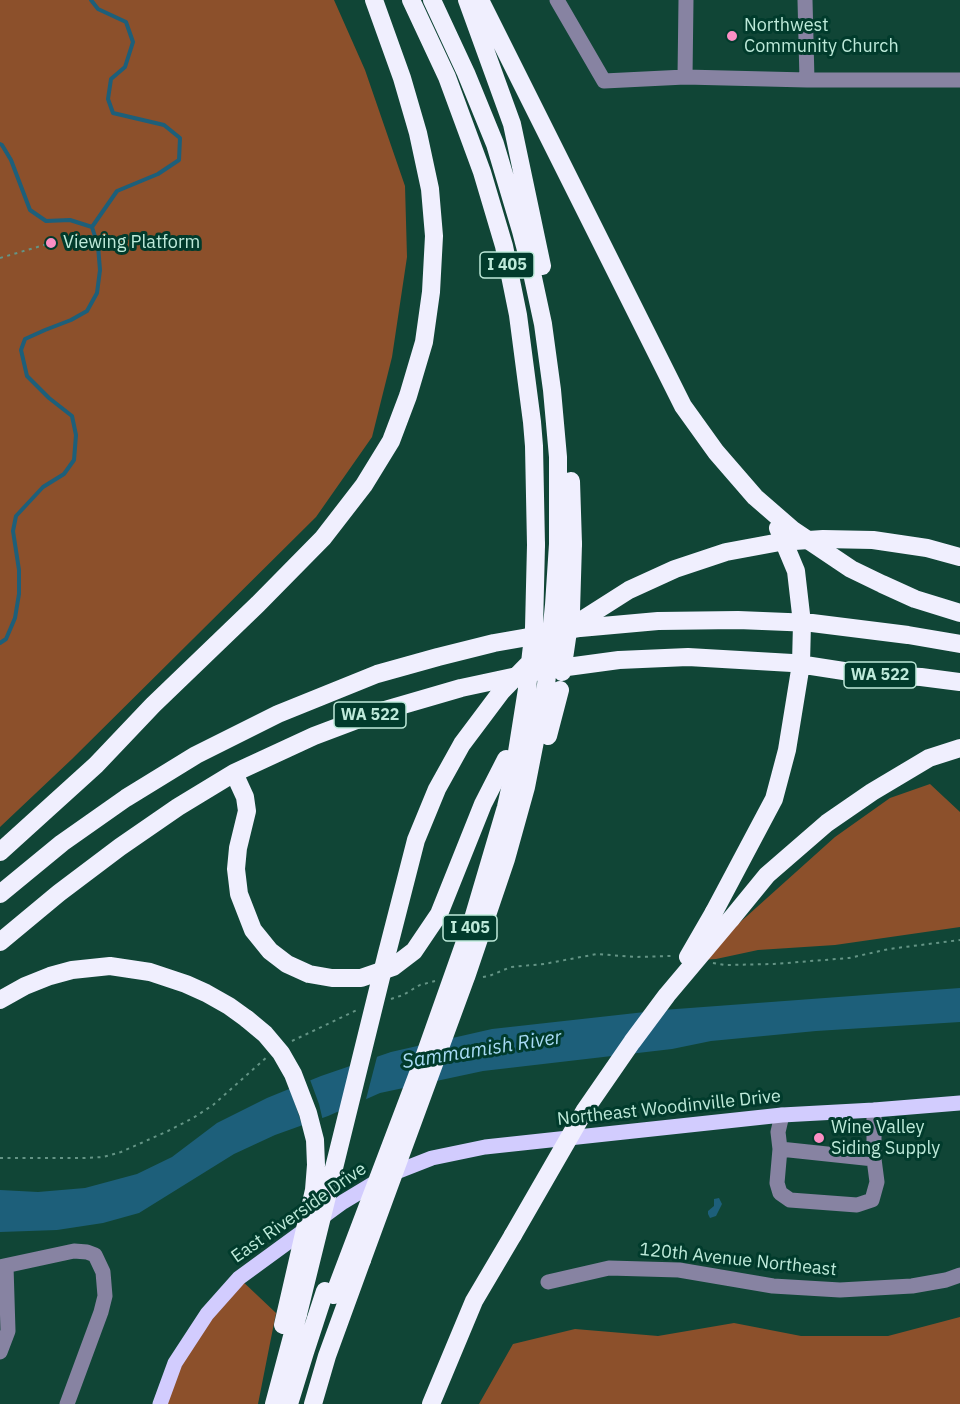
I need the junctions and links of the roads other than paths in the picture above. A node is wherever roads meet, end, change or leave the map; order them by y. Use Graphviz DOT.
graph roads {
  1 [pos="374,0"];
  2 [pos="398,0"];
  3 [pos="411,0"];
  4 [pos="432,0"];
  5 [pos="443,0"];
  6 [pos="467,0"];
  7 [pos="480,0"];
  8 [pos="557,0"];
  9 [pos="686,0"];
  10 [pos="805,0"];
  11 [pos="685,77"];
  12 [pos="807,80"];
  13 [pos="960,80"];
  14 [pos="542,267"];
  15 [pos="755,497"];
  16 [pos="532,544"];
  17 [pos="566,544"];
  18 [pos="960,557"];
  19 [pos="960,614"];
  20 [pos="802,623"];
  21 [pos="960,644"];
  22 [pos="801,664"];
  23 [pos="960,682"];
  24 [pos="960,748"];
  25 [pos="506,759"];
  26 [pos="234,773"];
  27 [pos="0,852"];
  28 [pos="0,894"];
  29 [pos="0,942"];
  30 [pos="667,995"];
  31 [pos="0,1000"];
  32 [pos="960,1103"];
  33 [pos="874,1110"];
  34 [pos="782,1115"];
  35 [pos="780,1149"];
  36 [pos="874,1159"];
  37 [pos="386,1176"];
  38 [pos="366,1261"];
  39 [pos="3,1267"];
  40 [pos="960,1275"];
  41 [pos="548,1282"];
  42 [pos="329,1293"];
  43 [pos="0,1352"];
  44 [pos="67,1404"];
  45 [pos="160,1404"];
  46 [pos="264,1404"];
  47 [pos="274,1404"];
  48 [pos="290,1404"];
  49 [pos="299,1404"];
  50 [pos="314,1404"];
  51 [pos="326,1404"];
  52 [pos="431,1404"];
  1 -- 27 [label="highway"];
  2 -- 16 [label="highway, I 405"];
  3 -- 16 [label="highway, I 405"];
  4 -- 17 [label="highway, I 405"];
  5 -- 14 [label="highway, I 405"];
  6 -- 14 [label="highway"];
  7 -- 15 [label="highway"];
  8 -- 11 [label="lane"];
  9 -- 11 [label="lane"];
  10 -- 12 [label="lane"];
  11 -- 12 [label="lane"];
  12 -- 13 [label="lane"];
  14 -- 17 [label="highway, I 405"];
  15 -- 19 [label="highway"];
  15 -- 20 [label="highway"];
  16 -- 25 [label="highway, I 405"];
  16 -- 42 [label="highway, I 405, bridge"];
  17 -- 38 [label="highway, I 405, bridge"];
  18 -- 47 [label="highway, bridge"];
  20 -- 21 [label="highway, WA 522"];
  20 -- 22 [label="highway"];
  20 -- 28 [label="highway, WA 522"];
  22 -- 23 [label="highway, WA 522"];
  22 -- 26 [label="highway, WA 522"];
  22 -- 30 [label="highway, bridge"];
  24 -- 30 [label="highway, bridge"];
  25 -- 26 [label="highway"];
  25 -- 42 [label="highway, I 405"];
  26 -- 29 [label="highway, WA 522"];
  30 -- 52 [label="highway, bridge"];
  31 -- 46 [label="highway, bridge"];
  32 -- 33 [label="main road, Northeast Woodinville Drive"];
  33 -- 34 [label="main road, Northeast Woodinville Drive"];
  33 -- 36 [label="lane"];
  34 -- 35 [label="lane"];
  34 -- 37 [label="main road, Northeast Woodinville Drive"];
  35 -- 36 [label="lane"];
  35 -- 36 [label="lane"];
  37 -- 45 [label="main road, East Riverside Drive"];
  38 -- 50 [label="highway, I 405"];
  38 -- 51 [label="highway, I 405"];
  39 -- 43 [label="lane"];
  39 -- 44 [label="lane"];
  40 -- 41 [label="lane, 120th Avenue Northeast"];
  42 -- 48 [label="highway, I 405"];
  42 -- 49 [label="highway, I 405"];
}
